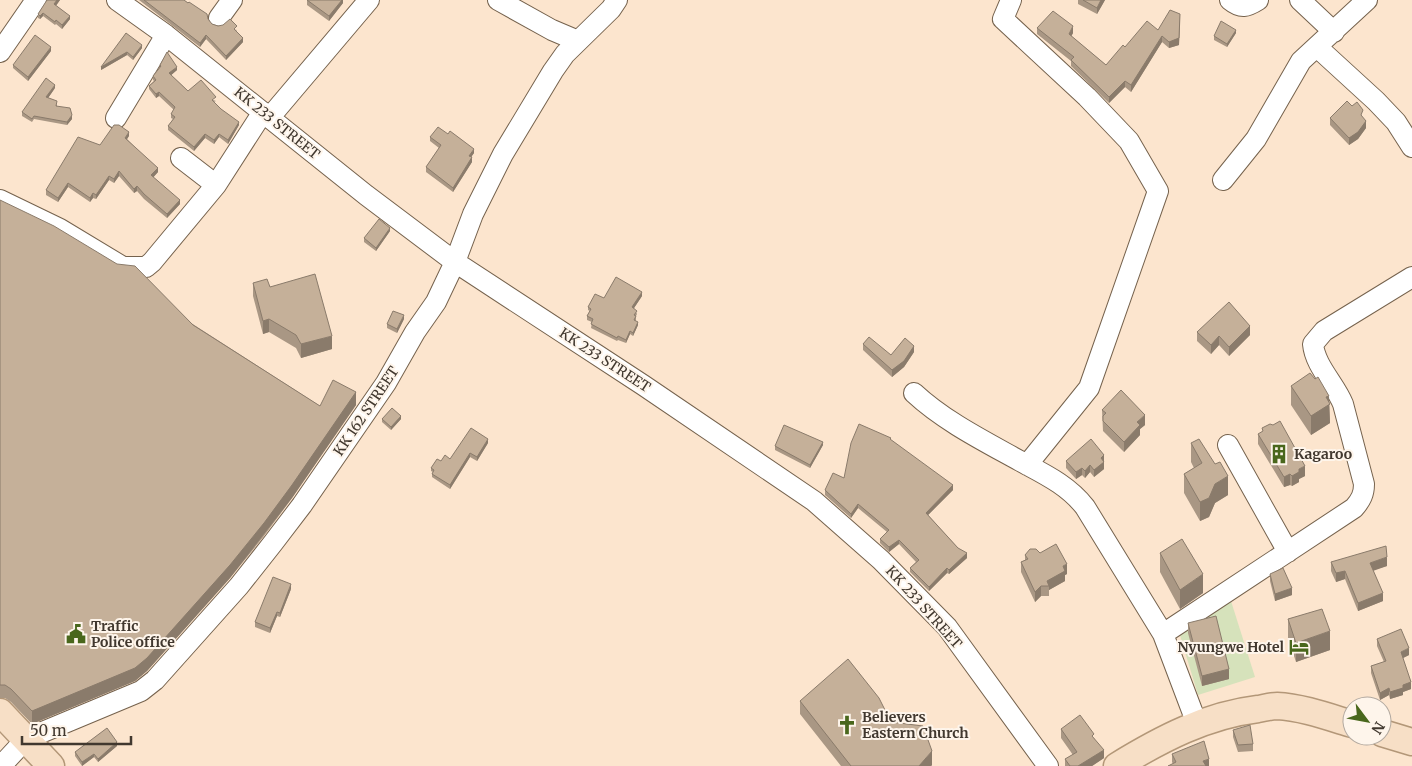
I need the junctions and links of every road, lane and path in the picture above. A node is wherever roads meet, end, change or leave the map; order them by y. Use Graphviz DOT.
graph roads {
  1 [pos="36,0"];
  2 [pos="117,0"];
  3 [pos="232,0"];
  4 [pos="369,0"];
  5 [pos="498,0"];
  6 [pos="617,0"];
  7 [pos="1012,0"];
  8 [pos="1230,0"];
  9 [pos="1258,0"];
  10 [pos="1300,0"];
  11 [pos="1367,0"];
  12 [pos="219,18"];
  13 [pos="1334,32"];
  14 [pos="166,35"];
  15 [pos="578,41"];
  16 [pos="1317,47"];
  17 [pos="0,52"];
  18 [pos="266,114"];
  19 [pos="116,118"];
  20 [pos="1412,147"];
  21 [pos="181,158"];
  22 [pos="1223,180"];
  23 [pos="216,185"];
  24 [pos="0,200"];
  25 [pos="456,262"];
  26 [pos="1412,277"];
  27 [pos="914,393"];
  28 [pos="1228,445"];
  29 [pos="1027,465"];
  30 [pos="1288,552"];
  31 [pos="1163,634"];
  32 [pos="0,712"];
  33 [pos="1342,721"];
  34 [pos="1197,724"];
  35 [pos="1392,736"];
  36 [pos="26,739"];
  37 [pos="1412,742"];
  38 [pos="1,766"];
  39 [pos="51,766"];
  40 [pos="1048,766"];
  41 [pos="1117,766"];
  1 -- 17 [label="street"];
  2 -- 14 [label="street, KK 233 STREET"];
  3 -- 12 [label="street"];
  4 -- 18 [label="street"];
  5 -- 15 [label="street"];
  6 -- 15 [label="street, KK 162 STREET"];
  7 -- 29 [label="street"];
  8 -- 9 [label="street"];
  10 -- 13 [label="street"];
  11 -- 13 [label="street"];
  13 -- 16 [label="street"];
  14 -- 18 [label="street, KK 233 STREET"];
  14 -- 19 [label="street"];
  15 -- 25 [label="street, KK 162 STREET"];
  16 -- 20 [label="street"];
  16 -- 22 [label="street"];
  18 -- 23 [label="street"];
  18 -- 25 [label="street, KK 233 STREET"];
  21 -- 23 [label="street"];
  23 -- 24 [label="street"];
  25 -- 36 [label="street, KK 162 STREET"];
  25 -- 40 [label="street, KK 233 STREET"];
  26 -- 30 [label="street"];
  27 -- 29 [label="street"];
  28 -- 30 [label="street"];
  29 -- 31 [label="street"];
  30 -- 31 [label="street"];
  31 -- 34 [label="street"];
  32 -- 36 [label="main road"];
  33 -- 34 [label="main road"];
  34 -- 41 [label="main road"];
  35 -- 37 [label="main road"];
  36 -- 38 [label="street"];
  36 -- 39 [label="main road"];
}
